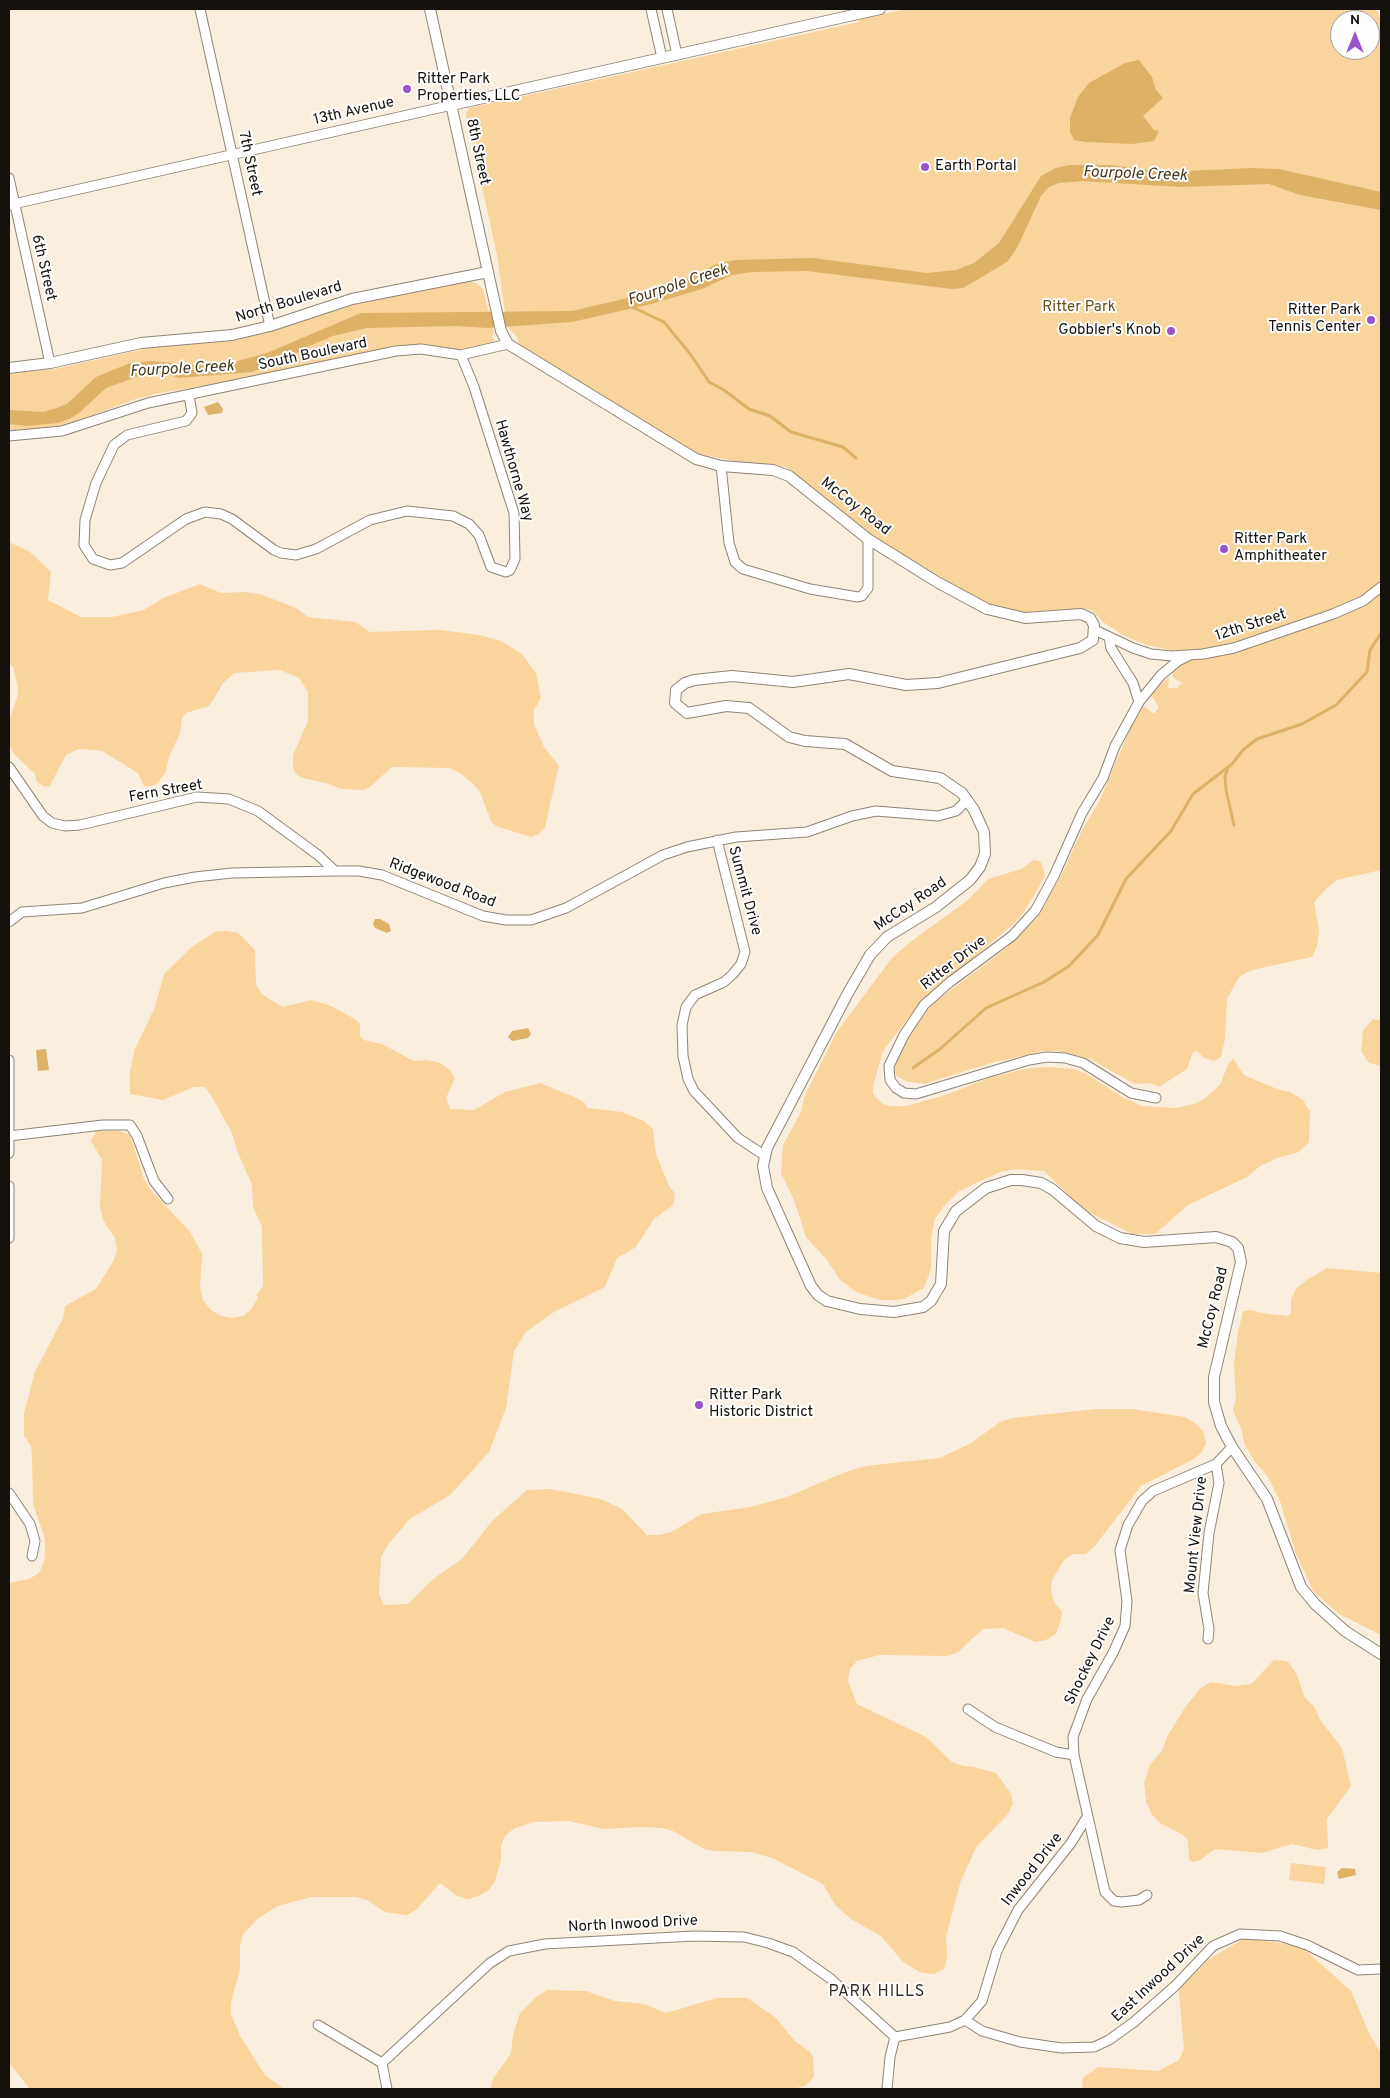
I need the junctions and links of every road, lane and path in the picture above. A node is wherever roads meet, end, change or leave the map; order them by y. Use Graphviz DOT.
graph roads {
  1 [pos="200,9"];
  2 [pos="430,9"];
  3 [pos="651,9"];
  4 [pos="667,9"];
  5 [pos="879,9"];
  6 [pos="677,55"];
  7 [pos="662,58"];
  8 [pos="452,105"];
  9 [pos="233,155"];
  10 [pos="9,178"];
  11 [pos="12,204"];
  12 [pos="488,272"];
  13 [pos="270,326"];
  14 [pos="506,341"];
  15 [pos="461,355"];
  16 [pos="50,363"];
  17 [pos="9,368"];
  18 [pos="189,395"];
  19 [pos="9,436"];
  20 [pos="721,466"];
  21 [pos="868,539"];
  22 [pos="1381,587"];
  23 [pos="1095,630"];
  24 [pos="1109,637"];
  25 [pos="1190,656"];
  26 [pos="1139,702"];
  27 [pos="9,768"];
  28 [pos="967,800"];
  29 [pos="717,840"];
  30 [pos="335,871"];
  31 [pos="9,922"];
  32 [pos="9,1060"];
  33 [pos="1156,1098"];
  34 [pos="9,1136"];
  35 [pos="9,1153"];
  36 [pos="764,1155"];
  37 [pos="9,1186"];
  38 [pos="168,1199"];
  39 [pos="9,1238"];
  40 [pos="1232,1447"];
  41 [pos="1216,1464"];
  42 [pos="9,1493"];
  43 [pos="32,1556"];
  44 [pos="1208,1639"];
  45 [pos="1381,1654"];
  46 [pos="968,1709"];
  47 [pos="1074,1755"];
  48 [pos="1087,1817"];
  49 [pos="1147,1895"];
  50 [pos="1381,1969"];
  51 [pos="966,2020"];
  52 [pos="318,2025"];
  53 [pos="895,2037"];
  54 [pos="382,2063"];
  55 [pos="387,2089"];
  56 [pos="887,2089"];
  1 -- 9 [label="street, 7th Street"];
  2 -- 8 [label="street, 8th Street"];
  3 -- 7 [label="street"];
  4 -- 6 [label="street"];
  5 -- 6 [label="street, 13th Avenue"];
  6 -- 7 [label="street, 13th Avenue"];
  7 -- 8 [label="street, 13th Avenue"];
  8 -- 9 [label="street, 13th Avenue"];
  8 -- 12 [label="street, 8th Street"];
  9 -- 11 [label="street, 13th Avenue"];
  9 -- 13 [label="street, 7th Street"];
  10 -- 11 [label="street, 6th Street"];
  11 -- 16 [label="street, 6th Street"];
  12 -- 13 [label="street, North Boulevard"];
  12 -- 14 [label="street"];
  13 -- 16 [label="street, North Boulevard"];
  14 -- 15 [label="street, South Boulevard"];
  14 -- 20 [label="street, McCoy Road"];
  15 -- 18 [label="street, South Boulevard"];
  15 -- 18 [label="street, Hawthorne Way"];
  16 -- 17 [label="street, North Boulevard"];
  18 -- 19 [label="street, South Boulevard"];
  20 -- 21 [label="street, McCoy Road"];
  20 -- 21 [label="street"];
  21 -- 23 [label="street, McCoy Road"];
  22 -- 25 [label="street, 12th Street"];
  23 -- 24 [label="street, 12th Street"];
  23 -- 28 [label="street, McCoy Road"];
  24 -- 25 [label="street, 12th Street"];
  24 -- 26 [label="street"];
  25 -- 26 [label="street, Ritter Drive"];
  26 -- 33 [label="street, Ritter Drive"];
  27 -- 30 [label="street, Fern Street"];
  28 -- 29 [label="street, Ridgewood Road"];
  28 -- 36 [label="street, McCoy Road"];
  29 -- 30 [label="street, Ridgewood Road"];
  29 -- 36 [label="street, Summit Drive"];
  30 -- 31 [label="street, Ridgewood Road"];
  32 -- 34 [label="street"];
  34 -- 35 [label="street"];
  34 -- 38 [label="street"];
  36 -- 40 [label="street, McCoy Road"];
  37 -- 39 [label="street"];
  40 -- 41 [label="street, Shockey Drive"];
  40 -- 45 [label="street, McCoy Road"];
  41 -- 44 [label="street, Mount View Drive"];
  41 -- 47 [label="street, Shockey Drive"];
  42 -- 43 [label="street"];
  46 -- 47 [label="street"];
  47 -- 48 [label="street, Shockey Drive"];
  48 -- 49 [label="street, Shockey Drive"];
  48 -- 51 [label="street, Inwood Drive"];
  50 -- 51 [label="street, East Inwood Drive"];
  51 -- 53 [label="street"];
  52 -- 54 [label="street"];
  53 -- 54 [label="street, North Inwood Drive"];
  53 -- 56 [label="street"];
  54 -- 55 [label="street"];
}
